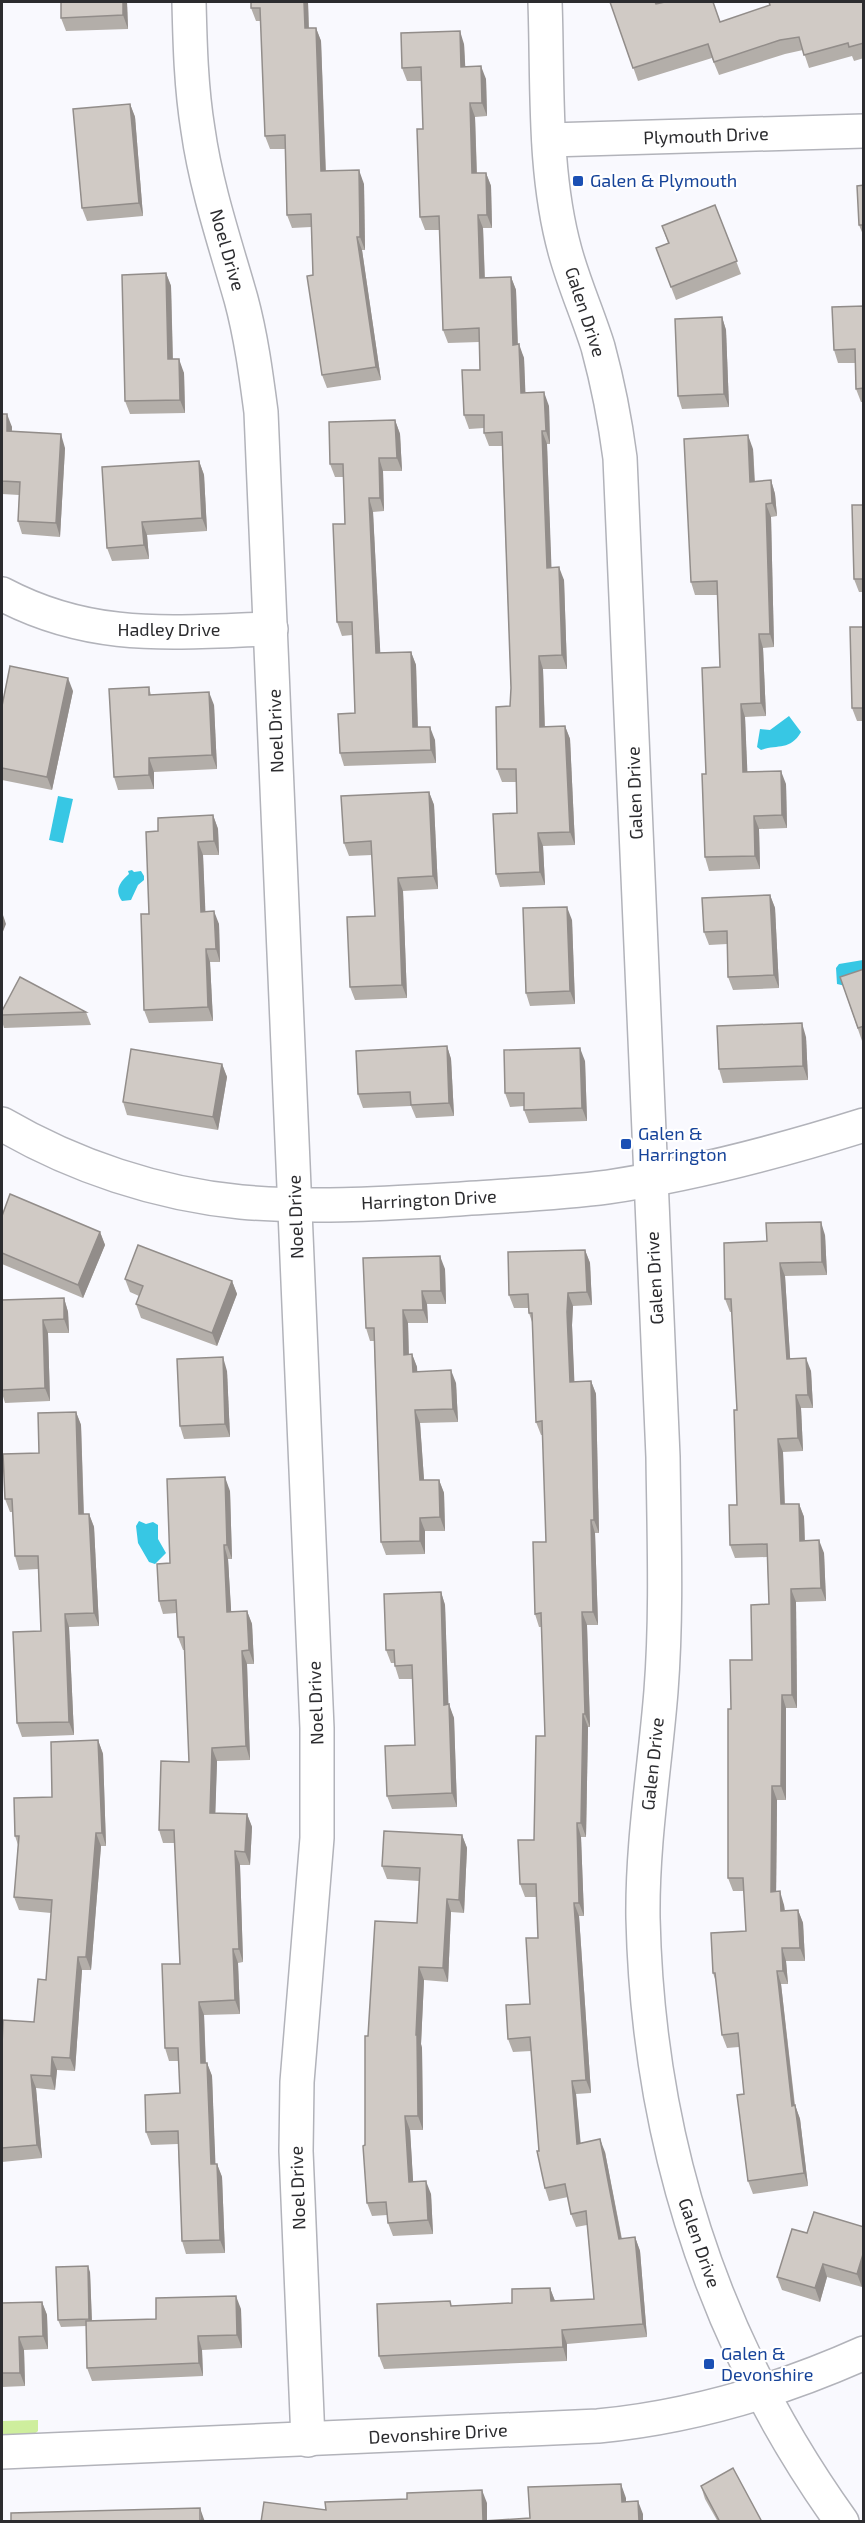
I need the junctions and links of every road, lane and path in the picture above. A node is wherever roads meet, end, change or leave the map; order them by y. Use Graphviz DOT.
graph roads {
  1 [pos="189,2"];
  2 [pos="545,2"];
  3 [pos="864,131"];
  4 [pos="549,140"];
  5 [pos="2,594"];
  6 [pos="271,629"];
  7 [pos="2,1124"];
  8 [pos="864,1125"];
  9 [pos="651,1179"];
  10 [pos="295,1205"];
  11 [pos="864,2353"];
  12 [pos="761,2394"];
  13 [pos="308,2440"];
  14 [pos="2,2452"];
  15 [pos="842,2522"];
  1 -- 6 [label="street, Noel Drive"];
  2 -- 4 [label="street, Galen Drive"];
  3 -- 4 [label="street, Plymouth Drive"];
  4 -- 9 [label="street, Galen Drive"];
  5 -- 6 [label="street, Hadley Drive"];
  6 -- 10 [label="street, Noel Drive"];
  7 -- 10 [label="street, Harrington Drive"];
  8 -- 9 [label="street, Harrington Drive"];
  9 -- 10 [label="street, Harrington Drive"];
  9 -- 12 [label="street, Galen Drive"];
  10 -- 13 [label="street, Noel Drive"];
  11 -- 12 [label="street, Devonshire Drive"];
  12 -- 13 [label="street, Devonshire Drive"];
  12 -- 15 [label="street, Galen Drive"];
  13 -- 14 [label="street, Devonshire Drive"];
}
